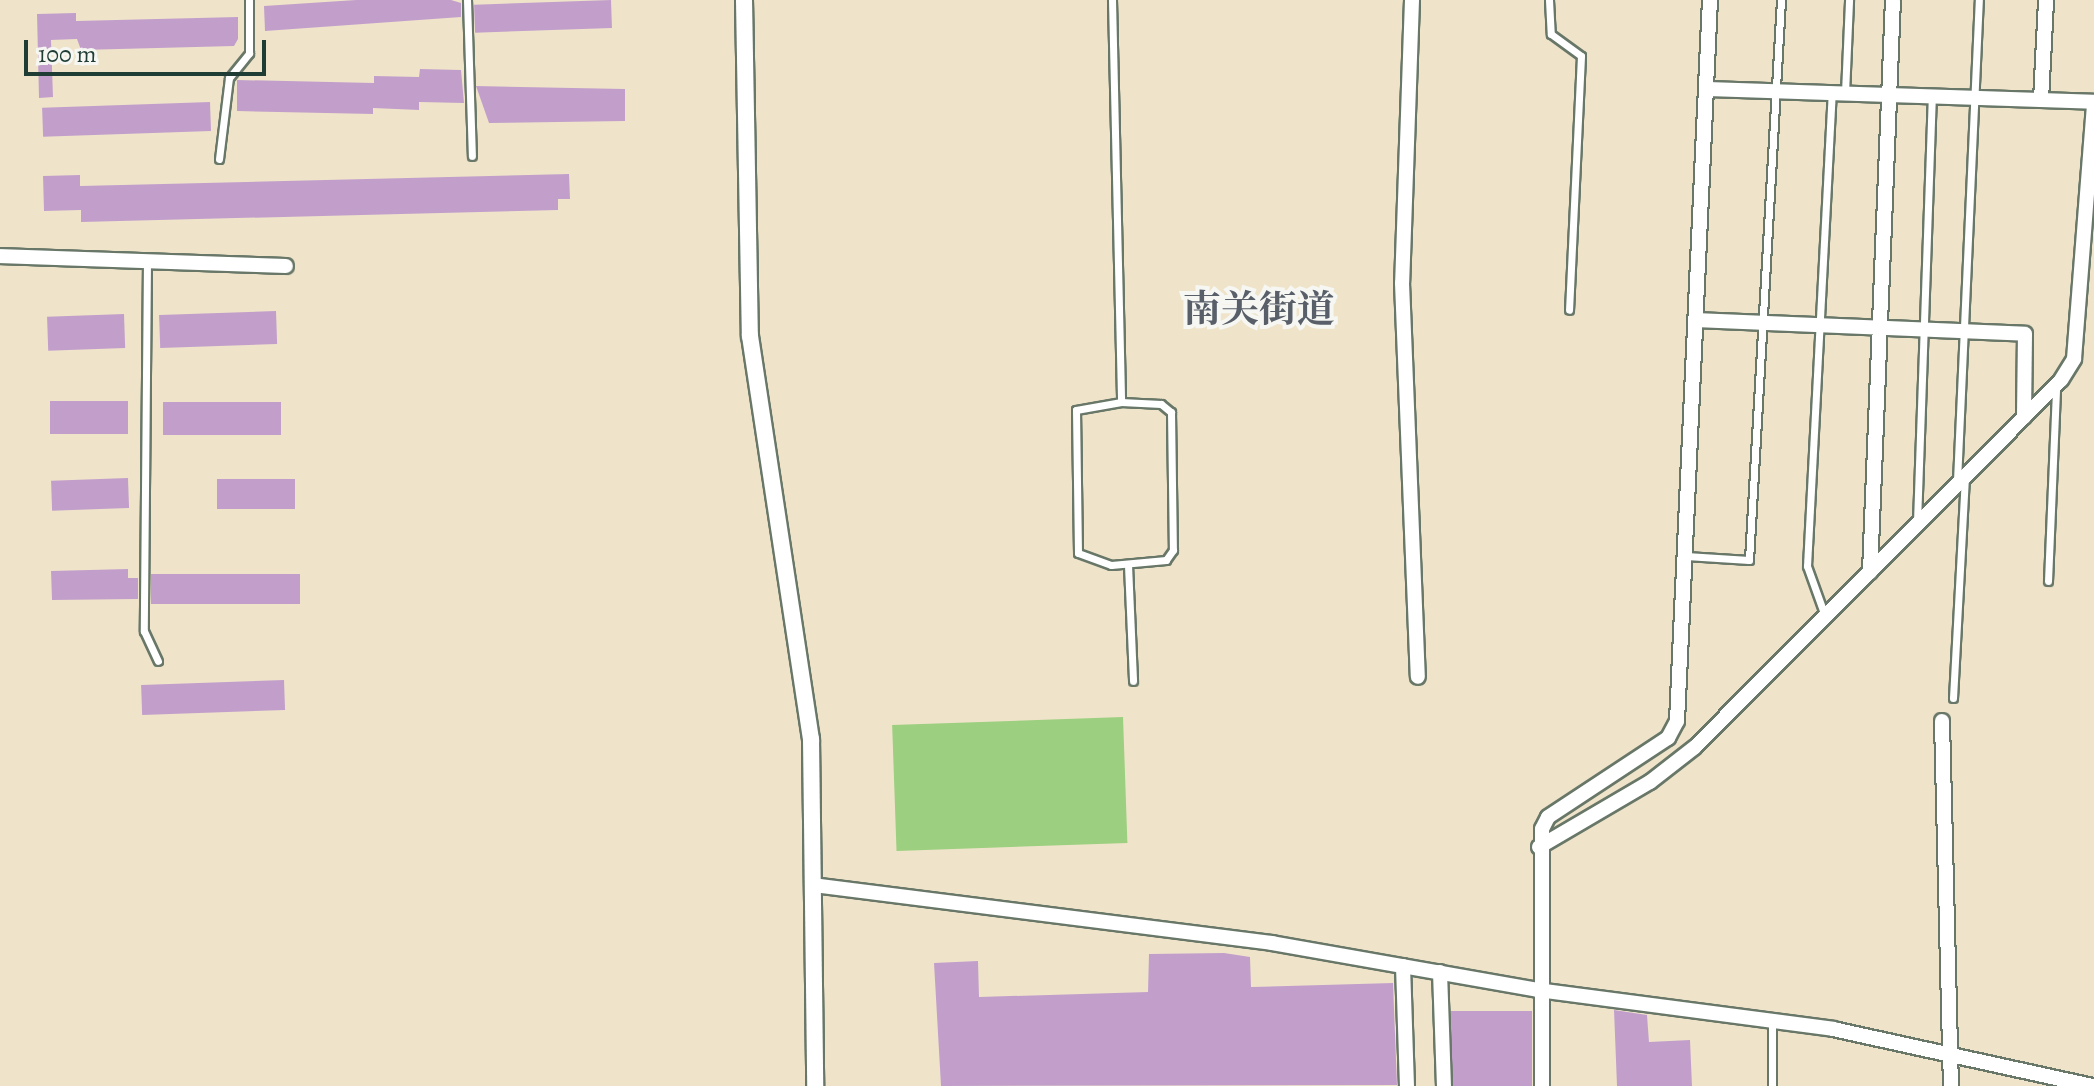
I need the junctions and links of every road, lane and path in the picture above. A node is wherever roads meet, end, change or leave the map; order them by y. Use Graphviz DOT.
graph roads {
  1 [pos="249,0"];
  2 [pos="467,0"];
  3 [pos="744,0"];
  4 [pos="1112,0"];
  5 [pos="1412,0"];
  6 [pos="1549,0"];
  7 [pos="1710,0"];
  8 [pos="1781,0"];
  9 [pos="1849,0"];
  10 [pos="1893,0"];
  11 [pos="1979,0"];
  12 [pos="2046,0"];
  13 [pos="1707,89"];
  14 [pos="1777,91"];
  15 [pos="1839,93"];
  16 [pos="1889,95"];
  17 [pos="1932,96"];
  18 [pos="1974,98"];
  19 [pos="2041,100"];
  20 [pos="2094,103"];
  21 [pos="472,156"];
  22 [pos="219,159"];
  23 [pos="0,256"];
  24 [pos="147,261"];
  25 [pos="286,266"];
  26 [pos="1569,310"];
  27 [pos="1696,320"];
  28 [pos="1763,323"];
  29 [pos="1820,325"];
  30 [pos="1880,328"];
  31 [pos="1923,330"];
  32 [pos="1965,332"];
  33 [pos="2056,385"];
  34 [pos="1121,402"];
  35 [pos="2024,417"];
  36 [pos="1961,480"];
  37 [pos="1917,525"];
  38 [pos="1685,556"];
  39 [pos="1128,565"];
  40 [pos="1870,572"];
  41 [pos="2048,581"];
  42 [pos="1825,616"];
  43 [pos="158,661"];
  44 [pos="1418,677"];
  45 [pos="1133,681"];
  46 [pos="1953,698"];
  47 [pos="1942,721"];
  48 [pos="1673,730"];
  49 [pos="1695,747"];
  50 [pos="1539,847"];
  51 [pos="813,885"];
  52 [pos="1403,966"];
  53 [pos="1440,972"];
  54 [pos="1538,990"];
  55 [pos="1772,1022"];
  56 [pos="1950,1052"];
  57 [pos="815,1086"];
  58 [pos="1407,1086"];
  59 [pos="1444,1086"];
  60 [pos="1542,1086"];
  61 [pos="1772,1086"];
  62 [pos="1951,1086"];
  63 [pos="2093,1086"];
  1 -- 22 [label="lane"];
  2 -- 21 [label="lane"];
  3 -- 51 [label="street"];
  4 -- 34 [label="lane"];
  5 -- 44 [label="street"];
  6 -- 26 [label="lane"];
  7 -- 13 [label="street"];
  8 -- 14 [label="lane"];
  9 -- 15 [label="lane"];
  10 -- 16 [label="street"];
  11 -- 18 [label="lane"];
  12 -- 19 [label="street"];
  13 -- 14 [label="street"];
  13 -- 27 [label="street"];
  14 -- 15 [label="street"];
  14 -- 28 [label="lane"];
  15 -- 16 [label="street"];
  15 -- 29 [label="lane"];
  16 -- 17 [label="street"];
  16 -- 30 [label="street"];
  17 -- 18 [label="street"];
  17 -- 31 [label="lane"];
  18 -- 19 [label="street"];
  18 -- 32 [label="lane"];
  19 -- 20 [label="street"];
  20 -- 33 [label="street"];
  23 -- 24 [label="street"];
  24 -- 25 [label="street"];
  24 -- 43 [label="lane"];
  27 -- 28 [label="street"];
  27 -- 38 [label="street"];
  28 -- 29 [label="street"];
  28 -- 38 [label="lane"];
  29 -- 30 [label="street"];
  29 -- 42 [label="lane"];
  30 -- 31 [label="street"];
  30 -- 40 [label="street"];
  31 -- 32 [label="street"];
  31 -- 37 [label="lane"];
  32 -- 35 [label="street"];
  32 -- 36 [label="lane"];
  33 -- 35 [label="street"];
  33 -- 41 [label="lane"];
  34 -- 39 [label="lane"];
  34 -- 39 [label="lane"];
  35 -- 36 [label="street"];
  36 -- 37 [label="street"];
  36 -- 46 [label="lane"];
  37 -- 40 [label="street"];
  38 -- 48 [label="street"];
  39 -- 45 [label="lane"];
  40 -- 42 [label="street"];
  42 -- 49 [label="street"];
  47 -- 56 [label="street"];
  48 -- 49 [label="street"];
  48 -- 50 [label="street"];
  49 -- 50 [label="street"];
  50 -- 54 [label="street"];
  51 -- 52 [label="street"];
  51 -- 57 [label="street"];
  52 -- 53 [label="street"];
  52 -- 58 [label="street"];
  53 -- 54 [label="street"];
  53 -- 59 [label="street"];
  54 -- 55 [label="street"];
  54 -- 60 [label="street"];
  55 -- 56 [label="street"];
  55 -- 61 [label="lane"];
  56 -- 62 [label="street"];
  56 -- 63 [label="street"];
}
